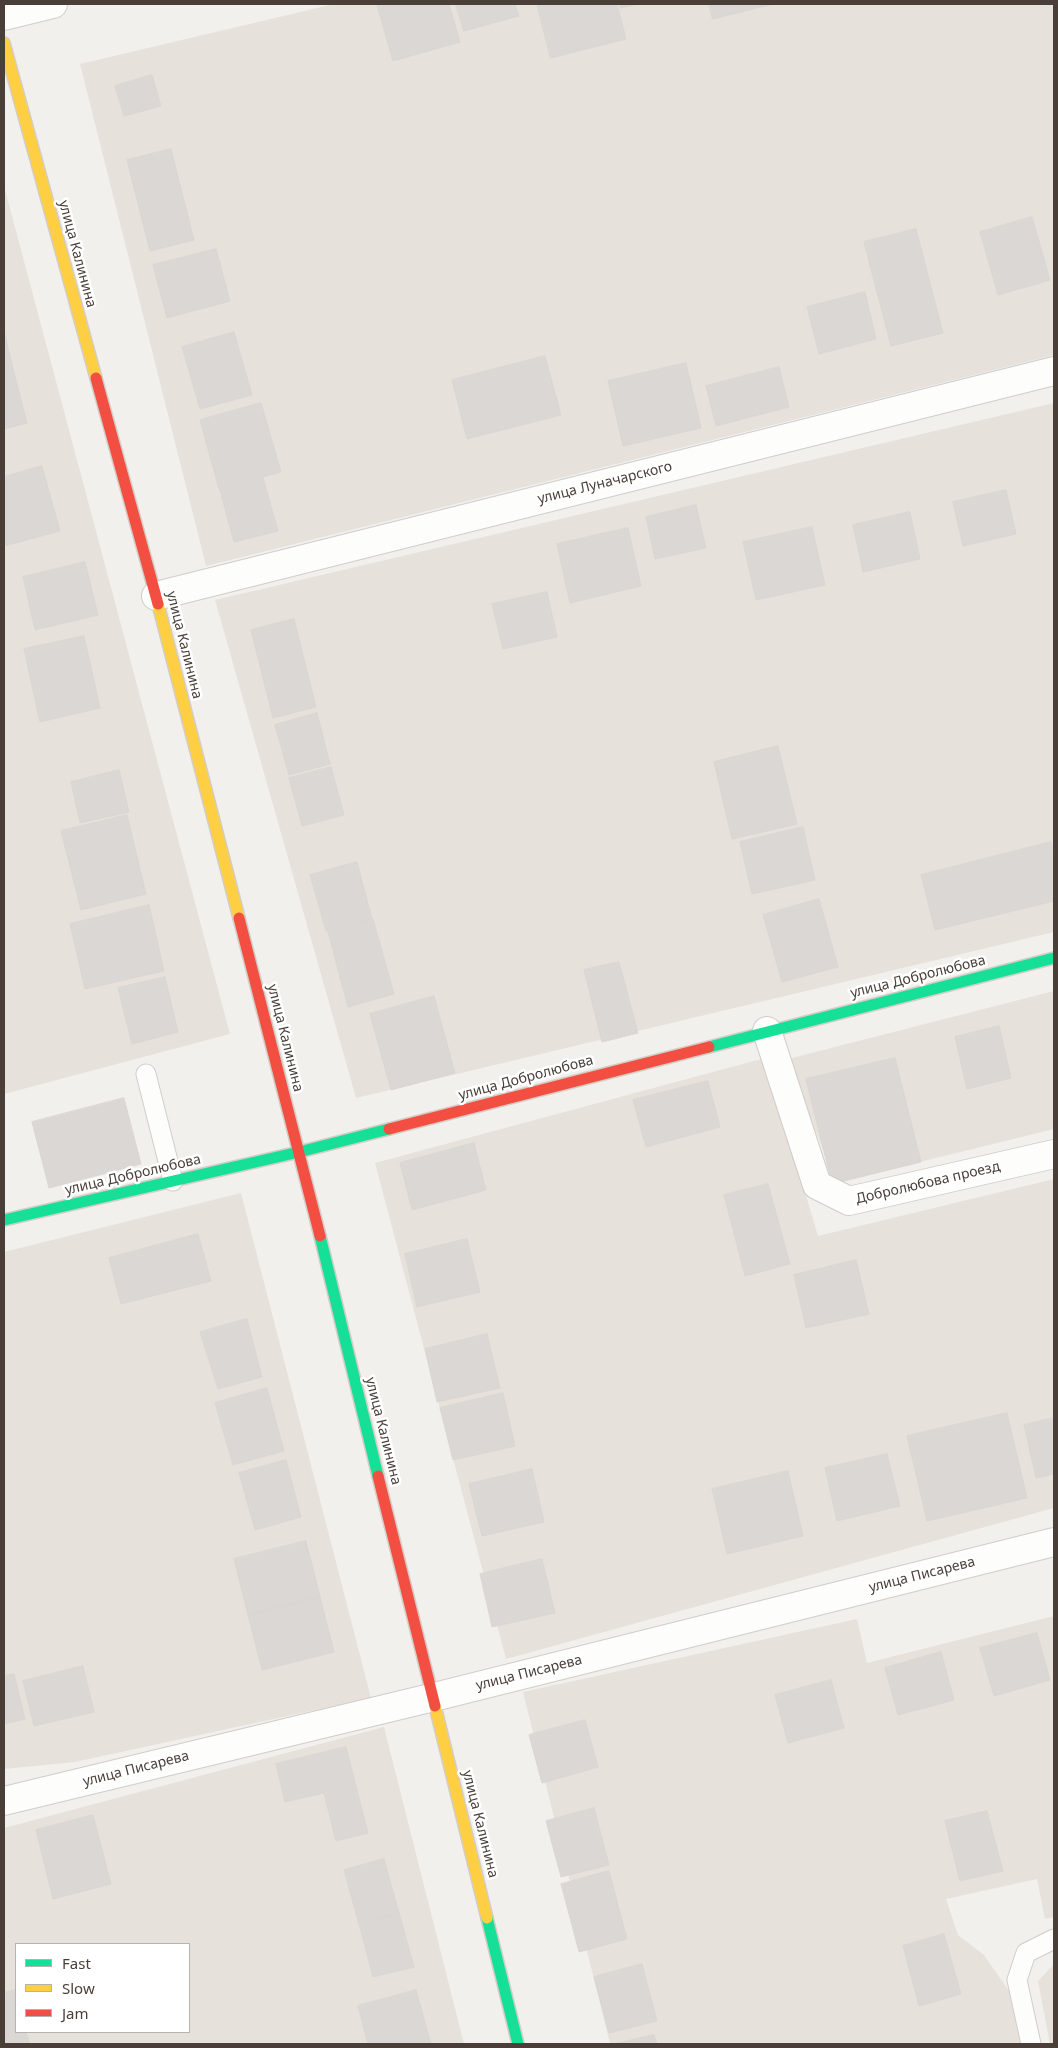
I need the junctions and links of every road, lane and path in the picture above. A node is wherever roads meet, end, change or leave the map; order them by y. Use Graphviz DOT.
graph roads {
  1 [pos="53,4"];
  2 [pos="4,16"];
  3 [pos="4,43"];
  4 [pos="1054,371"];
  5 [pos="156,596"];
  6 [pos="1054,958"];
  7 [pos="767,1031"];
  8 [pos="146,1074"];
  9 [pos="299,1152"];
  10 [pos="1054,1154"];
  11 [pos="173,1181"];
  12 [pos="4,1220"];
  13 [pos="1054,1542"];
  14 [pos="434,1697"];
  15 [pos="4,1801"];
  16 [pos="1054,1938"];
  17 [pos="518,2044"];
  18 [pos="1032,2044"];
  1 -- 2 [label="street"];
  3 -- 5 [label="street, улица Калинина"];
  4 -- 5 [label="street, улица Луначарского"];
  5 -- 9 [label="street, улица Калинина"];
  6 -- 7 [label="street, улица Добролюбова"];
  7 -- 9 [label="street, улица Добролюбова"];
  7 -- 10 [label="street, Добролюбова проезд"];
  8 -- 11 [label="lane"];
  9 -- 11 [label="street, улица Добролюбова"];
  9 -- 14 [label="street, улица Калинина"];
  11 -- 12 [label="street, улица Добролюбова"];
  13 -- 14 [label="street, улица Писарева"];
  14 -- 15 [label="street, улица Писарева"];
  14 -- 17 [label="street, улица Калинина"];
  16 -- 18 [label="lane"];
}
